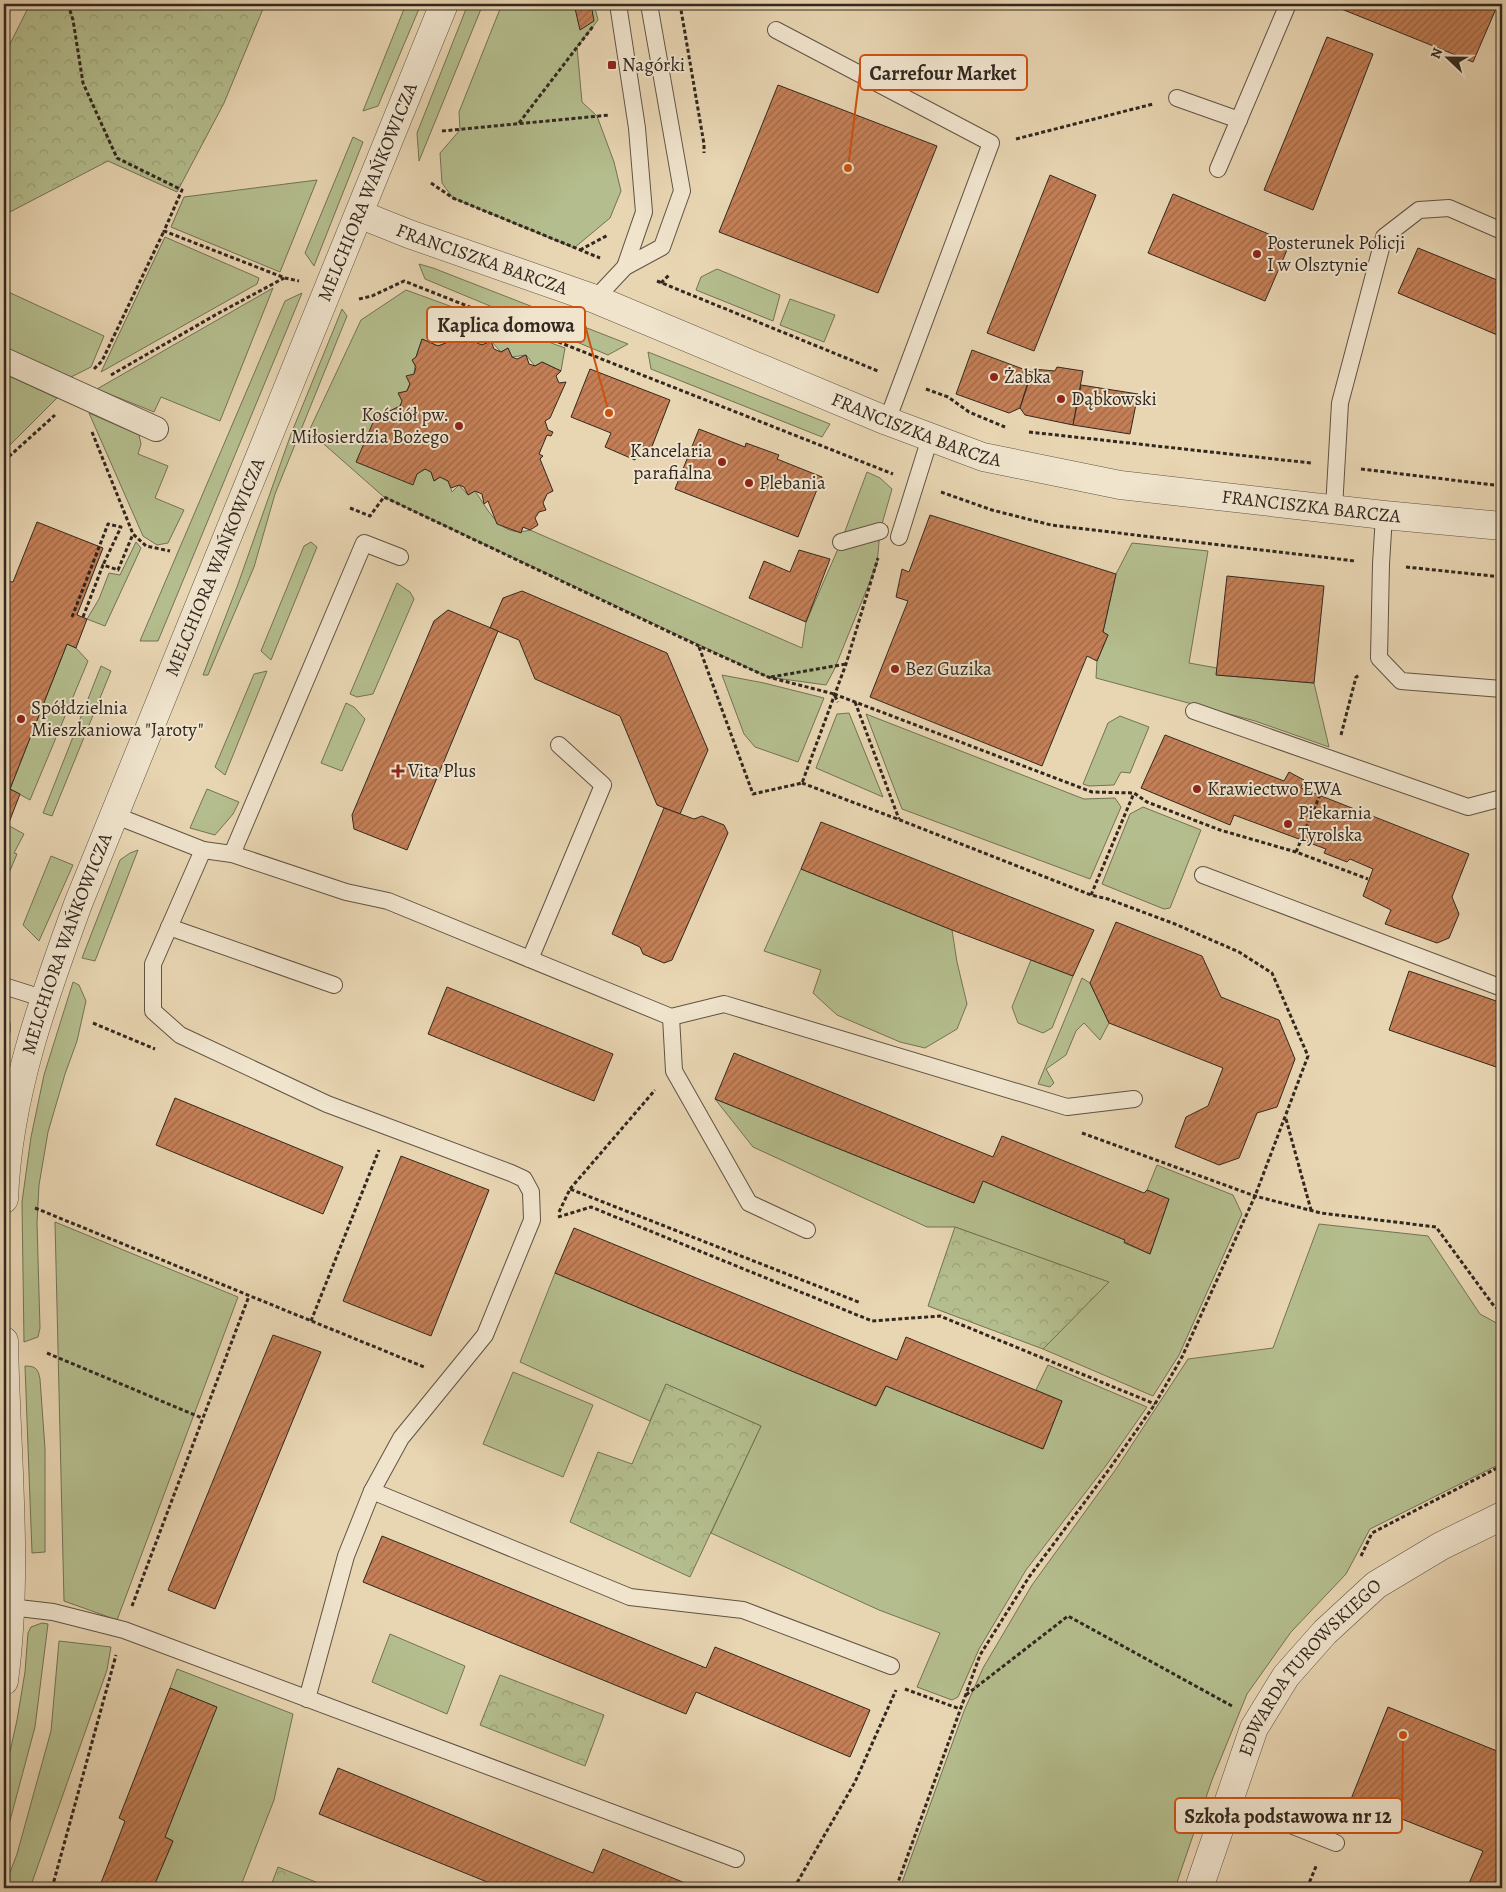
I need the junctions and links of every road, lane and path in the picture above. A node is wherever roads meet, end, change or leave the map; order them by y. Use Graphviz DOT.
graph roads {
  1 [pos="68,4"];
  2 [pos="444,4"];
  3 [pos="618,4"];
  4 [pos="649,4"];
  5 [pos="977,4"];
  6 [pos="1033,4"];
  7 [pos="1288,4"];
  8 [pos="598,20"];
  9 [pos="776,30"];
  10 [pos="1177,98"];
  11 [pos="635,113"];
  12 [pos="1239,120"];
  13 [pos="519,124"];
  14 [pos="442,132"];
  15 [pos="1016,140"];
  16 [pos="1218,169"];
  17 [pos="431,182"];
  18 [pos="358,214"];
  19 [pos="164,231"];
  20 [pos="1502,231"];
  21 [pos="625,268"];
  22 [pos="285,278"];
  23 [pos="327,288"];
  24 [pos="595,299"];
  25 [pos="4,360"];
  26 [pos="102,361"];
  27 [pos="902,380"];
  28 [pos="78,394"];
  29 [pos="887,421"];
  30 [pos="1008,429"];
  31 [pos="156,430"];
  32 [pos="1027,431"];
  33 [pos="930,438"];
  34 [pos="4,461"];
  35 [pos="1336,466"];
  36 [pos="916,483"];
  37 [pos="1502,486"];
  38 [pos="350,508"];
  39 [pos="1334,508"];
  40 [pos="1384,515"];
  41 [pos="1502,526"];
  42 [pos="880,531"];
  43 [pos="133,534"];
  44 [pos="899,537"];
  45 [pos="841,542"];
  46 [pos="170,551"];
  47 [pos="400,557"];
  48 [pos="1380,564"];
  49 [pos="103,565"];
  50 [pos="1502,577"];
  51 [pos="72,617"];
  52 [pos="83,617"];
  53 [pos="699,646"];
  54 [pos="1379,658"];
  55 [pos="846,664"];
  56 [pos="768,677"];
  57 [pos="1502,689"];
  58 [pos="834,694"];
  59 [pos="838,702"];
  60 [pos="855,702"];
  61 [pos="1194,711"];
  62 [pos="559,745"];
  63 [pos="1335,760"];
  64 [pos="802,783"];
  65 [pos="1134,794"];
  66 [pos="1502,798"];
  67 [pos="114,815"];
  68 [pos="900,820"];
  69 [pos="203,850"];
  70 [pos="1296,852"];
  71 [pos="232,854"];
  72 [pos="1203,875"];
  73 [pos="1368,879"];
  74 [pos="1091,895"];
  75 [pos="169,927"];
  76 [pos="530,959"];
  77 [pos="334,985"];
  78 [pos="4,986"];
  79 [pos="1502,988"];
  80 [pos="45,999"];
  81 [pos="671,1016"];
  82 [pos="674,1071"];
  83 [pos="1134,1099"];
  84 [pos="1286,1118"];
  85 [pos="378,1152"];
  86 [pos="1184,1169"];
  87 [pos="570,1189"];
  88 [pos="1255,1196"];
  89 [pos="4,1197"];
  90 [pos="1311,1210"];
  91 [pos="807,1230"];
  92 [pos="249,1296"];
  93 [pos="861,1303"];
  94 [pos="1502,1312"];
  95 [pos="311,1321"];
  96 [pos="4,1341"];
  97 [pos="47,1353"];
  98 [pos="449,1378"];
  99 [pos="1155,1404"];
  100 [pos="202,1418"];
  101 [pos="6,1451"];
  102 [pos="372,1491"];
  103 [pos="1502,1516"];
  104 [pos="10,1607"];
  105 [pos="124,1630"];
  106 [pos="891,1666"];
  107 [pos="4,1681"];
  108 [pos="965,1696"];
  109 [pos="307,1699"];
  110 [pos="960,1709"];
  111 [pos="1258,1721"];
  112 [pos="1230,1801"];
  113 [pos="1336,1843"];
  114 [pos="736,1859"];
  115 [pos="52,1888"];
  116 [pos="794,1888"];
  117 [pos="896,1888"];
  118 [pos="1200,1888"];
  1 -- 19 [label="path"];
  2 -- 18 [label="street, MELCHIORA WAŃKOWICZA"];
  3 -- 11 [label="lane"];
  4 -- 21 [label="lane"];
  5 -- 6 [label="path"];
  7 -- 12 [label="lane"];
  8 -- 13 [label="path"];
  9 -- 27 [label="lane"];
  10 -- 12 [label="lane"];
  10 -- 15 [label="path"];
  11 -- 13 [label="path"];
  11 -- 21 [label="lane"];
  12 -- 16 [label="lane"];
  13 -- 14 [label="path"];
  17 -- 21 [label="path"];
  18 -- 23 [label="street, MELCHIORA WAŃKOWICZA"];
  18 -- 24 [label="street, FRANCISZKA BARCZA"];
  19 -- 22 [label="path"];
  19 -- 26 [label="path"];
  20 -- 35 [label="lane"];
  21 -- 24 [label="lane"];
  21 -- 27 [label="path"];
  22 -- 23 [label="path"];
  22 -- 28 [label="path"];
  23 -- 36 [label="path"];
  23 -- 67 [label="street, MELCHIORA WAŃKOWICZA"];
  24 -- 29 [label="street, FRANCISZKA BARCZA"];
  25 -- 28 [label="street"];
  27 -- 29 [label="lane"];
  27 -- 30 [label="path"];
  28 -- 31 [label="street"];
  28 -- 34 [label="path"];
  28 -- 43 [label="path"];
  29 -- 33 [label="street, FRANCISZKA BARCZA"];
  32 -- 35 [label="path"];
  33 -- 36 [label="lane"];
  33 -- 39 [label="street, FRANCISZKA BARCZA"];
  35 -- 37 [label="path"];
  35 -- 39 [label="lane"];
  36 -- 44 [label="lane"];
  36 -- 48 [label="path"];
  38 -- 53 [label="path"];
  39 -- 40 [label="street, FRANCISZKA BARCZA"];
  40 -- 41 [label="street, FRANCISZKA BARCZA"];
  40 -- 48 [label="lane"];
  42 -- 45 [label="lane"];
  42 -- 55 [label="path"];
  43 -- 46 [label="path"];
  43 -- 49 [label="path"];
  47 -- 71 [label="lane"];
  48 -- 50 [label="path"];
  48 -- 54 [label="lane"];
  49 -- 51 [label="path"];
  49 -- 52 [label="path"];
  53 -- 56 [label="path"];
  53 -- 64 [label="path"];
  54 -- 57 [label="lane"];
  54 -- 63 [label="path"];
  55 -- 56 [label="path"];
  55 -- 58 [label="path"];
  56 -- 58 [label="path"];
  58 -- 59 [label="path"];
  58 -- 60 [label="path"];
  58 -- 64 [label="path"];
  60 -- 65 [label="path"];
  60 -- 68 [label="path"];
  61 -- 63 [label="lane"];
  62 -- 76 [label="lane"];
  63 -- 66 [label="lane"];
  63 -- 70 [label="path"];
  64 -- 68 [label="path"];
  65 -- 70 [label="path"];
  65 -- 74 [label="path"];
  67 -- 69 [label="lane"];
  67 -- 80 [label="street, MELCHIORA WAŃKOWICZA"];
  68 -- 74 [label="path"];
  69 -- 71 [label="lane"];
  69 -- 75 [label="lane"];
  70 -- 73 [label="path"];
  71 -- 76 [label="lane"];
  72 -- 79 [label="lane"];
  74 -- 84 [label="path"];
  75 -- 77 [label="lane"];
  75 -- 98 [label="lane"];
  76 -- 81 [label="lane"];
  78 -- 80 [label="lane"];
  80 -- 89 [label="street, MELCHIORA WAŃKOWICZA"];
  81 -- 82 [label="lane"];
  81 -- 83 [label="lane"];
  82 -- 87 [label="path"];
  82 -- 91 [label="lane"];
  84 -- 88 [label="path"];
  84 -- 90 [label="path"];
  85 -- 95 [label="path"];
  86 -- 88 [label="path"];
  87 -- 93 [label="path"];
  87 -- 99 [label="path"];
  88 -- 90 [label="path"];
  88 -- 99 [label="path"];
  89 -- 92 [label="path"];
  90 -- 94 [label="path"];
  92 -- 95 [label="path"];
  92 -- 100 [label="path"];
  95 -- 98 [label="path"];
  96 -- 101 [label="street"];
  97 -- 100 [label="path"];
  98 -- 102 [label="lane"];
  99 -- 108 [label="path"];
  100 -- 105 [label="path"];
  101 -- 104 [label="street"];
  102 -- 106 [label="lane"];
  102 -- 109 [label="lane"];
  103 -- 111 [label="street, EDWARDA TUROWSKIEGO"];
  104 -- 105 [label="lane"];
  104 -- 107 [label="street"];
  105 -- 109 [label="lane"];
  105 -- 115 [label="path"];
  108 -- 110 [label="path"];
  108 -- 111 [label="path"];
  109 -- 114 [label="lane"];
  110 -- 116 [label="path"];
  110 -- 117 [label="path"];
  111 -- 112 [label="street, EDWARDA TUROWSKIEGO"];
  112 -- 113 [label="lane"];
  112 -- 118 [label="street, EDWARDA TUROWSKIEGO"];
}
